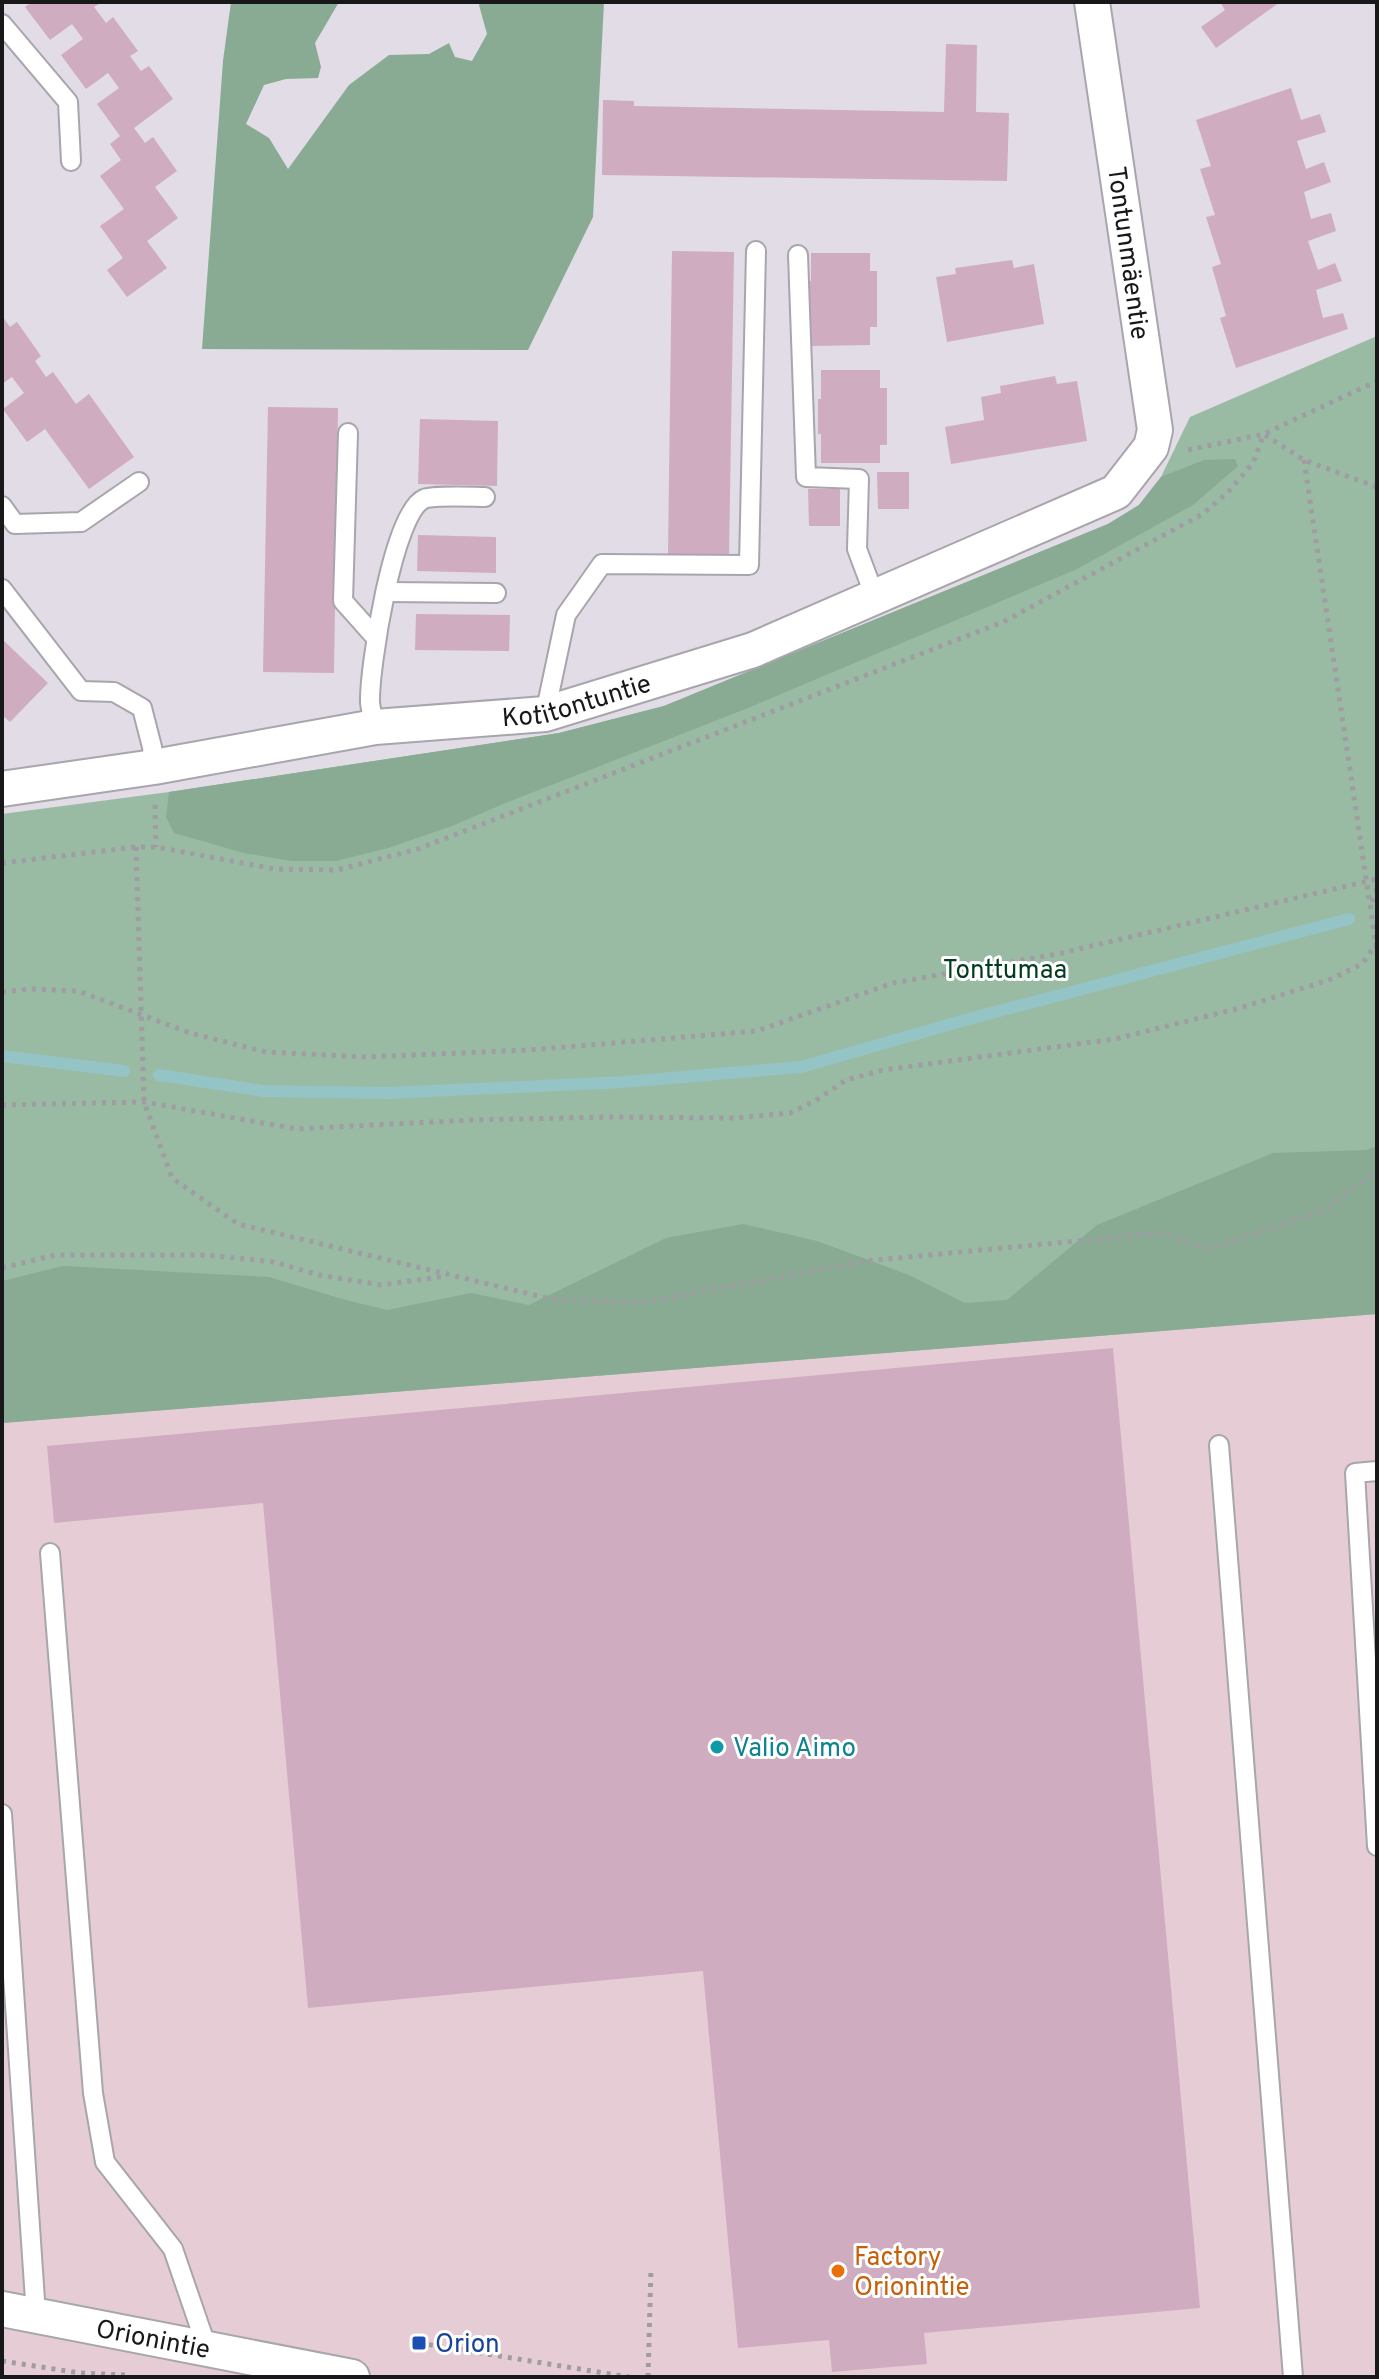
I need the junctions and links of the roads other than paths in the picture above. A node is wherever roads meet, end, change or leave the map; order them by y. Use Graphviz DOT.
graph roads {
  1 [pos="1092,2"];
  2 [pos="2,24"];
  3 [pos="71,161"];
  4 [pos="756,251"];
  5 [pos="798,255"];
  6 [pos="348,433"];
  7 [pos="139,482"];
  8 [pos="1116,492"];
  9 [pos="485,497"];
  10 [pos="2,506"];
  11 [pos="2,589"];
  12 [pos="386,592"];
  13 [pos="496,593"];
  14 [pos="875,597"];
  15 [pos="376,638"];
  16 [pos="545,714"];
  17 [pos="375,727"];
  18 [pos="154,767"];
  19 [pos="2,789"];
  20 [pos="1219,1445"];
  21 [pos="1377,1471"];
  22 [pos="50,1553"];
  23 [pos="2,1814"];
  24 [pos="1377,1846"];
  25 [pos="2,2309"];
  26 [pos="36,2315"];
  27 [pos="207,2348"];
  28 [pos="352,2377"];
  29 [pos="1293,2377"];
  1 -- 8 [label="street, Tontunmäentie"];
  2 -- 3 [label="lane"];
  4 -- 16 [label="lane"];
  5 -- 14 [label="lane"];
  6 -- 15 [label="lane"];
  7 -- 10 [label="lane"];
  8 -- 14 [label="street, Kotitontuntie"];
  9 -- 12 [label="lane"];
  11 -- 18 [label="lane"];
  12 -- 13 [label="lane"];
  12 -- 15 [label="lane"];
  14 -- 16 [label="street, Kotitontuntie"];
  15 -- 17 [label="lane"];
  16 -- 17 [label="street, Kotitontuntie"];
  17 -- 18 [label="street, Kotitontuntie"];
  18 -- 19 [label="street, Kotitontuntie"];
  20 -- 29 [label="lane"];
  21 -- 24 [label="lane"];
  22 -- 27 [label="lane"];
  23 -- 26 [label="lane"];
  25 -- 26 [label="street, Orionintie"];
  26 -- 27 [label="street, Orionintie"];
  27 -- 28 [label="street, Orionintie"];
}
